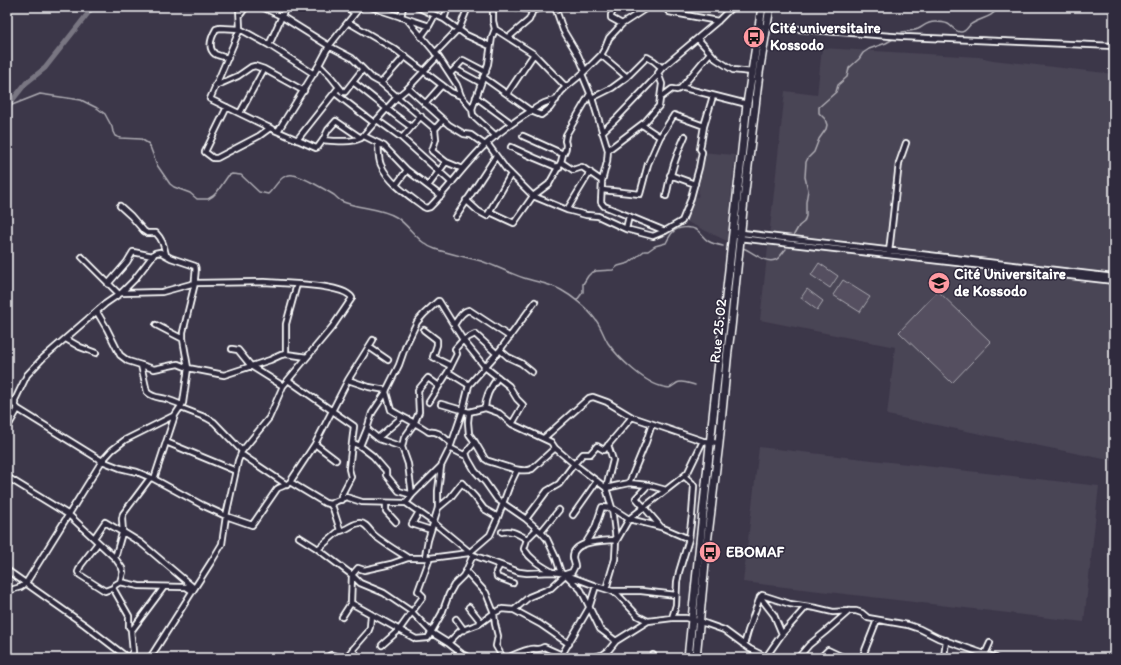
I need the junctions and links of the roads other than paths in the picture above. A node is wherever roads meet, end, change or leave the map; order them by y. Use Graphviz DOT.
graph roads {
  1 [pos="239,7"];
  2 [pos="246,7"];
  3 [pos="262,7"];
  4 [pos="286,7"];
  5 [pos="346,7"];
  6 [pos="360,7"];
  7 [pos="371,7"];
  8 [pos="403,7"];
  9 [pos="417,7"];
  10 [pos="448,7"];
  11 [pos="468,7"];
  12 [pos="492,7"];
  13 [pos="516,7"];
  14 [pos="550,7"];
  15 [pos="555,7"];
  16 [pos="583,7"];
  17 [pos="588,7"];
  18 [pos="615,7"];
  19 [pos="648,7"];
  20 [pos="668,7"];
  21 [pos="732,7"];
  22 [pos="762,7"];
  23 [pos="770,7"];
  24 [pos="533,10"];
  25 [pos="355,13"];
  26 [pos="240,15"];
  27 [pos="435,15"];
  28 [pos="281,16"];
  29 [pos="401,17"];
  30 [pos="407,19"];
  31 [pos="444,19"];
  32 [pos="718,21"];
  33 [pos="348,22"];
  34 [pos="622,24"];
  35 [pos="429,26"];
  36 [pos="763,27"];
  37 [pos="495,29"];
  38 [pos="240,30"];
  39 [pos="458,30"];
  40 [pos="421,37"];
  41 [pos="509,37"];
  42 [pos="698,38"];
  43 [pos="269,45"];
  44 [pos="329,46"];
  45 [pos="490,46"];
  46 [pos="1114,46"];
  47 [pos="710,52"];
  48 [pos="534,54"];
  49 [pos="437,55"];
  50 [pos="601,55"];
  51 [pos="405,56"];
  52 [pos="228,58"];
  53 [pos="319,65"];
  54 [pos="662,68"];
  55 [pos="264,69"];
  56 [pos="363,69"];
  57 [pos="455,69"];
  58 [pos="424,71"];
  59 [pos="486,72"];
  60 [pos="752,72"];
  61 [pos="583,73"];
  62 [pos="314,74"];
  63 [pos="450,74"];
  64 [pos="658,75"];
  65 [pos="484,77"];
  66 [pos="627,77"];
  67 [pos="353,82"];
  68 [pos="381,83"];
  69 [pos="482,83"];
  70 [pos="442,85"];
  71 [pos="215,86"];
  72 [pos="339,87"];
  73 [pos="566,87"];
  74 [pos="408,88"];
  75 [pos="681,88"];
  76 [pos="304,91"];
  77 [pos="334,93"];
  78 [pos="507,94"];
  79 [pos="461,96"];
  80 [pos="591,96"];
  81 [pos="713,96"];
  82 [pos="397,97"];
  83 [pos="476,97"];
  84 [pos="660,98"];
  85 [pos="556,100"];
  86 [pos="425,104"];
  87 [pos="747,104"];
  88 [pos="227,107"];
  89 [pos="387,108"];
  90 [pos="472,109"];
  91 [pos="531,111"];
  92 [pos="240,113"];
  93 [pos="421,116"];
  94 [pos="443,120"];
  95 [pos="376,122"];
  96 [pos="512,123"];
  97 [pos="642,125"];
  98 [pos="704,126"];
  99 [pos="411,127"];
  100 [pos="270,128"];
  101 [pos="435,129"];
  102 [pos="278,131"];
  103 [pos="602,132"];
  104 [pos="496,136"];
  105 [pos="523,136"];
  106 [pos="685,136"];
  107 [pos="362,137"];
  108 [pos="660,137"];
  109 [pos="402,138"];
  110 [pos="297,140"];
  111 [pos="323,140"];
  112 [pos="378,143"];
  113 [pos="906,143"];
  114 [pos="486,144"];
  115 [pos="511,147"];
  116 [pos="608,150"];
  117 [pos="563,154"];
  118 [pos="496,156"];
  119 [pos="446,162"];
  120 [pos="561,162"];
  121 [pos="558,168"];
  122 [pos="463,169"];
  123 [pos="407,170"];
  124 [pos="440,171"];
  125 [pos="590,172"];
  126 [pos="511,174"];
  127 [pos="670,174"];
  128 [pos="602,181"];
  129 [pos="452,183"];
  130 [pos="695,184"];
  131 [pos="396,185"];
  132 [pos="428,186"];
  133 [pos="602,190"];
  134 [pos="442,196"];
  135 [pos="533,196"];
  136 [pos="666,196"];
  137 [pos="466,200"];
  138 [pos="120,206"];
  139 [pos="567,210"];
  140 [pos="490,212"];
  141 [pos="629,216"];
  142 [pos="456,217"];
  143 [pos="626,229"];
  144 [pos="665,231"];
  145 [pos="733,235"];
  146 [pos="741,236"];
  147 [pos="889,253"];
  148 [pos="166,255"];
  149 [pos="153,256"];
  150 [pos="82,257"];
  151 [pos="1114,277"];
  152 [pos="1114,282"];
  153 [pos="195,283"];
  154 [pos="108,284"];
  155 [pos="297,284"];
  156 [pos="120,294"];
  157 [pos="535,302"];
  158 [pos="97,312"];
  159 [pos="156,325"];
  160 [pos="454,325"];
  161 [pos="424,330"];
  162 [pos="510,337"];
  163 [pos="183,338"];
  164 [pos="66,339"];
  165 [pos="373,340"];
  166 [pos="463,340"];
  167 [pos="369,347"];
  168 [pos="232,349"];
  169 [pos="498,352"];
  170 [pos="96,354"];
  171 [pos="286,354"];
  172 [pos="307,357"];
  173 [pos="388,360"];
  174 [pos="141,365"];
  175 [pos="251,366"];
  176 [pos="451,366"];
  177 [pos="188,368"];
  178 [pos="485,368"];
  179 [pos="448,372"];
  180 [pos="532,372"];
  181 [pos="498,376"];
  182 [pos="288,380"];
  183 [pos="348,380"];
  184 [pos="469,385"];
  185 [pos="283,386"];
  186 [pos="439,386"];
  187 [pos="386,391"];
  188 [pos="429,402"];
  189 [pos="442,404"];
  190 [pos="182,406"];
  191 [pos="485,408"];
  192 [pos="18,409"];
  193 [pos="333,410"];
  194 [pos="463,410"];
  195 [pos="469,412"];
  196 [pos="175,415"];
  197 [pos="402,417"];
  198 [pos="632,418"];
  199 [pos="414,424"];
  200 [pos="512,424"];
  201 [pos="652,424"];
  202 [pos="7,428"];
  203 [pos="367,430"];
  204 [pos="378,438"];
  205 [pos="544,438"];
  206 [pos="706,441"];
  207 [pos="166,442"];
  208 [pos="475,442"];
  209 [pos="353,443"];
  210 [pos="719,443"];
  211 [pos="315,444"];
  212 [pos="608,445"];
  213 [pos="360,446"];
  214 [pos="451,446"];
  215 [pos="402,447"];
  216 [pos="555,448"];
  217 [pos="242,453"];
  218 [pos="466,453"];
  219 [pos="336,460"];
  220 [pos="102,461"];
  221 [pos="574,464"];
  222 [pos="441,466"];
  223 [pos="517,470"];
  224 [pos="236,471"];
  225 [pos="684,476"];
  226 [pos="7,477"];
  227 [pos="152,479"];
  228 [pos="597,481"];
  229 [pos="629,483"];
  230 [pos="289,484"];
  231 [pos="648,485"];
  232 [pos="606,488"];
  233 [pos="666,490"];
  234 [pos="412,495"];
  235 [pos="341,500"];
  236 [pos="386,503"];
  237 [pos="406,503"];
  238 [pos="330,504"];
  239 [pos="504,504"];
  240 [pos="438,508"];
  241 [pos="612,508"];
  242 [pos="644,508"];
  243 [pos="560,510"];
  244 [pos="419,512"];
  245 [pos="69,515"];
  246 [pos="573,515"];
  247 [pos="692,515"];
  248 [pos="226,516"];
  249 [pos="498,517"];
  250 [pos="703,517"];
  251 [pos="526,519"];
  252 [pos="629,519"];
  253 [pos="396,522"];
  254 [pos="433,522"];
  255 [pos="661,527"];
  256 [pos="431,530"];
  257 [pos="340,531"];
  258 [pos="539,531"];
  259 [pos="122,532"];
  260 [pos="502,532"];
  261 [pos="299,537"];
  262 [pos="94,538"];
  263 [pos="689,539"];
  264 [pos="527,540"];
  265 [pos="616,540"];
  266 [pos="98,543"];
  267 [pos="585,544"];
  268 [pos="318,549"];
  269 [pos="471,554"];
  270 [pos="115,558"];
  271 [pos="408,558"];
  272 [pos="428,558"];
  273 [pos="500,565"];
  274 [pos="7,570"];
  275 [pos="466,571"];
  276 [pos="552,572"];
  277 [pos="560,573"];
  278 [pos="566,574"];
  279 [pos="352,575"];
  280 [pos="120,582"];
  281 [pos="26,583"];
  282 [pos="513,583"];
  283 [pos="596,586"];
  284 [pos="164,587"];
  285 [pos="113,588"];
  286 [pos="193,589"];
  287 [pos="606,589"];
  288 [pos="7,591"];
  289 [pos="612,591"];
  290 [pos="676,595"];
  291 [pos="760,596"];
  292 [pos="351,603"];
  293 [pos="806,606"];
  294 [pos="470,607"];
  295 [pos="589,608"];
  296 [pos="514,610"];
  297 [pos="849,611"];
  298 [pos="412,612"];
  299 [pos="494,613"];
  300 [pos="371,615"];
  301 [pos="342,617"];
  302 [pos="672,618"];
  303 [pos="456,619"];
  304 [pos="692,620"];
  305 [pos="877,620"];
  306 [pos="648,621"];
  307 [pos="481,622"];
  308 [pos="699,622"];
  309 [pos="131,630"];
  310 [pos="399,630"];
  311 [pos="464,630"];
  312 [pos="432,633"];
  313 [pos="782,634"];
  314 [pos="946,640"];
  315 [pos="616,641"];
  316 [pos="448,643"];
  317 [pos="990,643"];
  318 [pos="569,644"];
  319 [pos="382,645"];
  320 [pos="744,645"];
  321 [pos="352,650"];
  322 [pos="600,656"];
  323 [pos="988,656"];
  324 [pos="561,657"];
  325 [pos="150,658"];
  326 [pos="326,658"];
  327 [pos="354,658"];
  328 [pos="470,658"];
  329 [pos="502,658"];
  330 [pos="508,658"];
  331 [pos="592,658"];
  332 [pos="688,658"];
  333 [pos="696,658"];
  334 [pos="767,658"];
  335 [pos="798,658"];
  336 [pos="820,658"];
  337 [pos="845,658"];
  338 [pos="862,658"];
  339 [pos="944,658"];
  340 [pos="996,658"];
  1 -- 26 [label="street"];
  2 -- 26 [label="street"];
  3 -- 28 [label="street"];
  4 -- 28 [label="street"];
  5 -- 25 [label="street"];
  6 -- 25 [label="street"];
  7 -- 29 [label="street"];
  8 -- 29 [label="street"];
  9 -- 27 [label="street"];
  10 -- 31 [label="street"];
  11 -- 39 [label="street"];
  12 -- 37 [label="street"];
  13 -- 24 [label="street"];
  14 -- 24 [label="street"];
  15 -- 61 [label="street"];
  16 -- 17 [label="street"];
  18 -- 34 [label="street"];
  19 -- 34 [label="street"];
  20 -- 32 [label="street"];
  21 -- 32 [label="street"];
  22 -- 36 [label="main road"];
  23 -- 36 [label="main road, Rue 25.02"];
  24 -- 41 [label="street"];
  25 -- 33 [label="street"];
  26 -- 38 [label="street"];
  27 -- 31 [label="street"];
  27 -- 35 [label="street"];
  28 -- 43 [label="street"];
  28 -- 44 [label="street"];
  29 -- 30 [label="street"];
  30 -- 35 [label="street"];
  30 -- 40 [label="street"];
  31 -- 39 [label="street"];
  32 -- 42 [label="street"];
  33 -- 44 [label="street"];
  33 -- 51 [label="street"];
  34 -- 50 [label="street"];
  35 -- 40 [label="street"];
  36 -- 46 [label="street"];
  36 -- 60 [label="main road"];
  36 -- 146 [label="main road, Rue 25.02"];
  37 -- 41 [label="street"];
  37 -- 45 [label="street"];
  38 -- 43 [label="street"];
  38 -- 52 [label="street"];
  38 -- 52 [label="street"];
  39 -- 45 [label="street"];
  39 -- 49 [label="street"];
  40 -- 49 [label="street"];
  41 -- 48 [label="street"];
  42 -- 47 [label="street"];
  42 -- 54 [label="street"];
  43 -- 62 [label="street"];
  44 -- 53 [label="street"];
  44 -- 56 [label="street"];
  45 -- 59 [label="street"];
  47 -- 60 [label="street"];
  47 -- 75 [label="street"];
  48 -- 73 [label="street"];
  48 -- 78 [label="street"];
  49 -- 58 [label="street"];
  49 -- 63 [label="street"];
  50 -- 61 [label="street"];
  50 -- 66 [label="street"];
  51 -- 58 [label="street"];
  51 -- 68 [label="street"];
  52 -- 71 [label="street"];
  53 -- 62 [label="street"];
  53 -- 72 [label="street"];
  54 -- 64 [label="street"];
  54 -- 66 [label="street"];
  55 -- 71 [label="street"];
  55 -- 76 [label="street"];
  55 -- 92 [label="street"];
  56 -- 67 [label="street"];
  56 -- 68 [label="street"];
  57 -- 59 [label="street"];
  57 -- 63 [label="street"];
  57 -- 69 [label="street"];
  58 -- 70 [label="street"];
  58 -- 74 [label="street"];
  59 -- 65 [label="street"];
  60 -- 87 [label="main road"];
  61 -- 73 [label="street"];
  61 -- 80 [label="street"];
  62 -- 76 [label="street"];
  63 -- 79 [label="street"];
  64 -- 84 [label="street"];
  64 -- 103 [label="street"];
  65 -- 69 [label="street"];
  65 -- 78 [label="street"];
  66 -- 80 [label="street"];
  67 -- 72 [label="street"];
  67 -- 89 [label="street"];
  68 -- 82 [label="street"];
  69 -- 83 [label="street"];
  70 -- 79 [label="street"];
  70 -- 86 [label="street"];
  71 -- 88 [label="street"];
  72 -- 77 [label="street"];
  73 -- 85 [label="street"];
  74 -- 82 [label="street"];
  74 -- 86 [label="street"];
  75 -- 81 [label="street"];
  75 -- 84 [label="street"];
  76 -- 102 [label="street"];
  77 -- 95 [label="street"];
  77 -- 110 [label="street"];
  78 -- 91 [label="street"];
  79 -- 90 [label="street"];
  80 -- 103 [label="street"];
  80 -- 117 [label="street"];
  81 -- 87 [label="street"];
  81 -- 98 [label="street"];
  82 -- 89 [label="street"];
  82 -- 93 [label="street"];
  83 -- 90 [label="street"];
  83 -- 96 [label="street"];
  84 -- 97 [label="street"];
  85 -- 91 [label="street"];
  85 -- 91 [label="street"];
  86 -- 94 [label="street"];
  87 -- 145 [label="main road"];
  88 -- 92 [label="street"];
  88 -- 100 [label="street"];
  89 -- 95 [label="street"];
  89 -- 99 [label="street"];
  90 -- 104 [label="street"];
  91 -- 96 [label="street"];
  92 -- 100 [label="street"];
  93 -- 99 [label="street"];
  93 -- 101 [label="street"];
  94 -- 101 [label="street"];
  94 -- 114 [label="street"];
  95 -- 107 [label="street"];
  95 -- 109 [label="street"];
  96 -- 104 [label="street"];
  97 -- 108 [label="street"];
  97 -- 116 [label="street"];
  98 -- 108 [label="street"];
  98 -- 130 [label="street"];
  99 -- 109 [label="street"];
  100 -- 102 [label="street"];
  101 -- 119 [label="street"];
  102 -- 110 [label="street"];
  103 -- 116 [label="street"];
  104 -- 114 [label="street"];
  105 -- 117 [label="street"];
  106 -- 127 [label="street"];
  107 -- 111 [label="street"];
  107 -- 111 [label="street"];
  107 -- 112 [label="street"];
  108 -- 133 [label="street"];
  109 -- 124 [label="street"];
  110 -- 111 [label="street"];
  112 -- 123 [label="street"];
  112 -- 131 [label="street"];
  113 -- 147 [label="street"];
  114 -- 118 [label="street"];
  114 -- 122 [label="street"];
  115 -- 121 [label="street"];
  116 -- 128 [label="street"];
  117 -- 120 [label="street"];
  118 -- 126 [label="street"];
  118 -- 137 [label="street"];
  119 -- 122 [label="street"];
  119 -- 124 [label="street"];
  120 -- 121 [label="street"];
  120 -- 125 [label="street"];
  121 -- 135 [label="street"];
  122 -- 129 [label="street"];
  123 -- 131 [label="street"];
  123 -- 132 [label="street"];
  124 -- 129 [label="street"];
  124 -- 132 [label="street"];
  125 -- 128 [label="street"];
  125 -- 139 [label="street"];
  126 -- 135 [label="street"];
  126 -- 140 [label="street"];
  127 -- 130 [label="street"];
  127 -- 136 [label="street"];
  128 -- 133 [label="street"];
  129 -- 134 [label="street"];
  130 -- 144 [label="street"];
  131 -- 134 [label="street"];
  132 -- 134 [label="street"];
  133 -- 141 [label="street"];
  135 -- 139 [label="street"];
  135 -- 140 [label="street"];
  137 -- 140 [label="street"];
  137 -- 142 [label="street"];
  138 -- 148 [label="street"];
  139 -- 143 [label="street"];
  141 -- 143 [label="street"];
  141 -- 144 [label="street"];
  143 -- 144 [label="street"];
  145 -- 146 [label="street"];
  145 -- 206 [label="main road"];
  146 -- 147 [label="street"];
  146 -- 210 [label="main road, Rue 25.02"];
  147 -- 151 [label="street"];
  147 -- 152 [label="street"];
  148 -- 149 [label="street"];
  148 -- 153 [label="street"];
  149 -- 154 [label="street"];
  149 -- 156 [label="street"];
  150 -- 154 [label="street"];
  153 -- 155 [label="street"];
  153 -- 156 [label="street"];
  153 -- 163 [label="street"];
  154 -- 156 [label="street"];
  155 -- 171 [label="street"];
  155 -- 172 [label="street"];
  156 -- 158 [label="street"];
  157 -- 162 [label="street"];
  158 -- 164 [label="street"];
  158 -- 174 [label="street"];
  159 -- 163 [label="street"];
  160 -- 162 [label="street"];
  160 -- 166 [label="street"];
  160 -- 187 [label="street"];
  161 -- 176 [label="street"];
  162 -- 169 [label="street"];
  163 -- 177 [label="street"];
  164 -- 170 [label="street"];
  164 -- 192 [label="street"];
  165 -- 167 [label="street"];
  166 -- 169 [label="street"];
  166 -- 176 [label="street"];
  166 -- 178 [label="street"];
  167 -- 173 [label="street"];
  167 -- 183 [label="street"];
  168 -- 175 [label="street"];
  169 -- 178 [label="street"];
  169 -- 180 [label="street"];
  171 -- 172 [label="street"];
  171 -- 175 [label="street"];
  172 -- 182 [label="street"];
  174 -- 177 [label="street"];
  174 -- 190 [label="street"];
  175 -- 177 [label="street"];
  175 -- 185 [label="street"];
  176 -- 179 [label="street"];
  177 -- 190 [label="street"];
  178 -- 181 [label="street"];
  178 -- 184 [label="street"];
  179 -- 184 [label="street"];
  179 -- 186 [label="street"];
  181 -- 191 [label="street"];
  181 -- 200 [label="street"];
  182 -- 185 [label="street"];
  182 -- 193 [label="street"];
  183 -- 187 [label="street"];
  183 -- 193 [label="street"];
  184 -- 194 [label="street"];
  185 -- 217 [label="street"];
  186 -- 188 [label="street"];
  186 -- 199 [label="street"];
  187 -- 197 [label="street"];
  187 -- 203 [label="street"];
  189 -- 194 [label="street"];
  190 -- 196 [label="street"];
  190 -- 217 [label="street"];
  191 -- 195 [label="street"];
  191 -- 200 [label="street"];
  192 -- 202 [label="street"];
  192 -- 220 [label="street"];
  193 -- 209 [label="street"];
  193 -- 211 [label="street"];
  194 -- 195 [label="street"];
  194 -- 214 [label="street"];
  195 -- 208 [label="street"];
  196 -- 207 [label="street"];
  196 -- 220 [label="street"];
  197 -- 199 [label="street"];
  197 -- 204 [label="street"];
  198 -- 201 [label="street"];
  198 -- 205 [label="street"];
  198 -- 212 [label="street"];
  199 -- 214 [label="street"];
  199 -- 215 [label="street"];
  200 -- 205 [label="street"];
  201 -- 206 [label="street"];
  201 -- 229 [label="street"];
  203 -- 204 [label="street"];
  203 -- 213 [label="street"];
  204 -- 215 [label="street"];
  205 -- 216 [label="street"];
  206 -- 210 [label="street"];
  206 -- 225 [label="street"];
  206 -- 250 [label="main road"];
  207 -- 224 [label="street"];
  207 -- 227 [label="street"];
  208 -- 218 [label="street"];
  208 -- 223 [label="street"];
  209 -- 213 [label="street"];
  209 -- 235 [label="street"];
  210 -- 308 [label="main road, Rue 25.02"];
  211 -- 219 [label="street"];
  211 -- 230 [label="street"];
  212 -- 221 [label="street"];
  212 -- 232 [label="street"];
  213 -- 234 [label="street"];
  214 -- 218 [label="street"];
  214 -- 222 [label="street"];
  215 -- 234 [label="street"];
  216 -- 221 [label="street"];
  216 -- 223 [label="street"];
  217 -- 224 [label="street"];
  217 -- 230 [label="street"];
  218 -- 239 [label="street"];
  220 -- 227 [label="street"];
  220 -- 245 [label="street"];
  221 -- 228 [label="street"];
  221 -- 251 [label="street"];
  222 -- 234 [label="street"];
  222 -- 240 [label="street"];
  223 -- 239 [label="street"];
  224 -- 248 [label="street"];
  225 -- 233 [label="street"];
  225 -- 247 [label="street"];
  226 -- 245 [label="street"];
  227 -- 248 [label="street"];
  227 -- 259 [label="street"];
  228 -- 232 [label="street"];
  228 -- 246 [label="street"];
  229 -- 231 [label="street"];
  229 -- 232 [label="street"];
  230 -- 238 [label="street"];
  230 -- 248 [label="street"];
  231 -- 233 [label="street"];
  231 -- 242 [label="street"];
  232 -- 241 [label="street"];
  233 -- 242 [label="street"];
  234 -- 237 [label="street"];
  235 -- 236 [label="street"];
  235 -- 238 [label="street"];
  236 -- 237 [label="street"];
  236 -- 253 [label="street"];
  237 -- 244 [label="street"];
  238 -- 257 [label="street"];
  239 -- 249 [label="street"];
  239 -- 251 [label="street"];
  240 -- 249 [label="street"];
  240 -- 254 [label="street"];
  241 -- 252 [label="street"];
  241 -- 265 [label="street"];
  241 -- 267 [label="street"];
  242 -- 252 [label="street"];
  242 -- 255 [label="street"];
  243 -- 258 [label="street"];
  244 -- 254 [label="street"];
  244 -- 256 [label="street"];
  245 -- 262 [label="street"];
  245 -- 281 [label="street"];
  247 -- 250 [label="street"];
  247 -- 263 [label="street"];
  248 -- 286 [label="street"];
  249 -- 269 [label="street"];
  250 -- 304 [label="main road"];
  251 -- 258 [label="street"];
  252 -- 255 [label="street"];
  252 -- 265 [label="street"];
  254 -- 256 [label="street"];
  254 -- 269 [label="street"];
  255 -- 263 [label="street"];
  256 -- 272 [label="street"];
  257 -- 268 [label="street"];
  257 -- 271 [label="street"];
  258 -- 264 [label="street"];
  258 -- 277 [label="street"];
  259 -- 262 [label="street"];
  259 -- 270 [label="street"];
  259 -- 286 [label="street"];
  260 -- 264 [label="street"];
  261 -- 268 [label="street"];
  262 -- 266 [label="street"];
  263 -- 290 [label="street"];
  264 -- 276 [label="street"];
  265 -- 267 [label="street"];
  265 -- 287 [label="street"];
  266 -- 270 [label="street"];
  266 -- 285 [label="street"];
  267 -- 278 [label="street"];
  268 -- 279 [label="street"];
  269 -- 272 [label="street"];
  269 -- 273 [label="street"];
  269 -- 275 [label="street"];
  270 -- 280 [label="street"];
  271 -- 272 [label="street"];
  271 -- 279 [label="street"];
  272 -- 298 [label="street"];
  273 -- 276 [label="street"];
  273 -- 282 [label="street"];
  274 -- 281 [label="street"];
  275 -- 299 [label="street"];
  275 -- 312 [label="street"];
  276 -- 277 [label="street"];
  277 -- 278 [label="street"];
  278 -- 283 [label="street"];
  278 -- 295 [label="street"];
  278 -- 296 [label="street"];
  279 -- 292 [label="street"];
  279 -- 298 [label="street"];
  280 -- 284 [label="street"];
  280 -- 285 [label="street"];
  281 -- 288 [label="street"];
  281 -- 309 [label="street"];
  283 -- 287 [label="street"];
  283 -- 295 [label="street"];
  284 -- 286 [label="street"];
  284 -- 309 [label="street"];
  285 -- 309 [label="street"];
  286 -- 325 [label="street"];
  287 -- 289 [label="street"];
  289 -- 290 [label="street"];
  289 -- 306 [label="street"];
  290 -- 302 [label="street"];
  291 -- 293 [label="street"];
  291 -- 313 [label="street"];
  291 -- 320 [label="street"];
  292 -- 300 [label="street"];
  292 -- 301 [label="street"];
  293 -- 297 [label="street"];
  293 -- 313 [label="street"];
  294 -- 307 [label="street"];
  295 -- 315 [label="street"];
  295 -- 318 [label="street"];
  296 -- 299 [label="street"];
  296 -- 318 [label="street"];
  297 -- 305 [label="street"];
  297 -- 335 [label="street"];
  298 -- 310 [label="street"];
  298 -- 312 [label="street"];
  299 -- 307 [label="street"];
  299 -- 329 [label="street"];
  300 -- 310 [label="street"];
  300 -- 321 [label="street"];
  302 -- 304 [label="street"];
  302 -- 306 [label="street"];
  303 -- 311 [label="street"];
  304 -- 308 [label="street"];
  304 -- 332 [label="main road"];
  305 -- 314 [label="street"];
  305 -- 338 [label="street"];
  306 -- 315 [label="street"];
  307 -- 311 [label="street"];
  308 -- 320 [label="street"];
  308 -- 333 [label="main road, Rue 25.02"];
  310 -- 312 [label="street"];
  310 -- 319 [label="street"];
  311 -- 316 [label="street"];
  312 -- 316 [label="street"];
  313 -- 334 [label="street"];
  314 -- 323 [label="street"];
  314 -- 339 [label="street"];
  315 -- 322 [label="street"];
  316 -- 328 [label="street"];
  317 -- 323 [label="street"];
  318 -- 324 [label="street"];
  320 -- 334 [label="street"];
  321 -- 326 [label="street"];
  321 -- 327 [label="street"];
  322 -- 331 [label="street"];
  323 -- 340 [label="street"];
  324 -- 330 [label="street"];
  336 -- 337 [label="street"];
}
